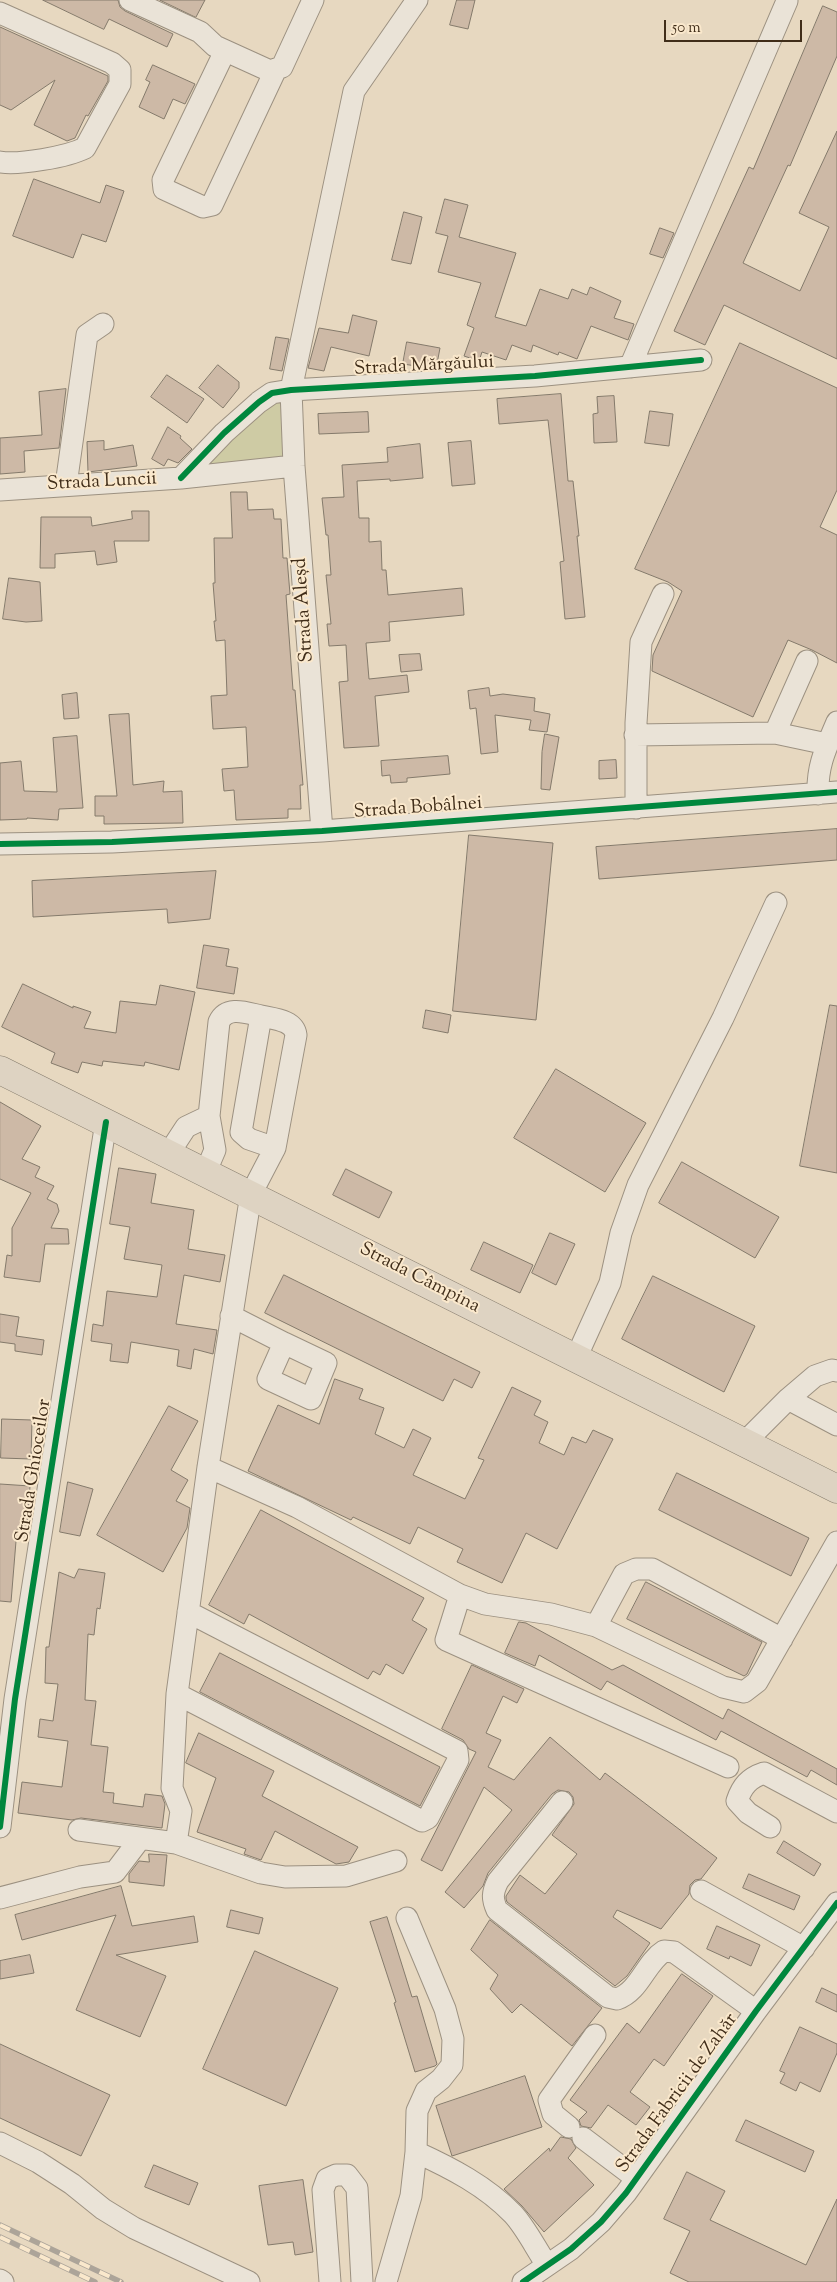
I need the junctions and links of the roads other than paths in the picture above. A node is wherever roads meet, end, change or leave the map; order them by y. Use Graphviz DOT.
graph roads {
  1 [pos="130,0"];
  2 [pos="313,0"];
  3 [pos="417,0"];
  4 [pos="788,1"];
  5 [pos="0,13"];
  6 [pos="225,51"];
  7 [pos="276,69"];
  8 [pos="0,162"];
  9 [pos="103,324"];
  10 [pos="702,360"];
  11 [pos="630,367"];
  12 [pos="291,390"];
  13 [pos="294,466"];
  14 [pos="182,478"];
  15 [pos="66,485"];
  16 [pos="0,490"];
  17 [pos="663,594"];
  18 [pos="807,661"];
  19 [pos="837,722"];
  20 [pos="775,733"];
  21 [pos="635,735"];
  22 [pos="827,744"];
  23 [pos="828,793"];
  24 [pos="636,808"];
  25 [pos="322,831"];
  26 [pos="0,844"];
  27 [pos="776,903"];
  28 [pos="261,1016"];
  29 [pos="0,1070"];
  30 [pos="209,1116"];
  31 [pos="106,1122"];
  32 [pos="276,1148"];
  33 [pos="169,1153"];
  34 [pos="206,1171"];
  35 [pos="252,1194"];
  36 [pos="231,1316"];
  37 [pos="284,1342"];
  38 [pos="576,1358"];
  39 [pos="837,1371"];
  40 [pos="788,1399"];
  41 [pos="837,1425"];
  42 [pos="744,1443"];
  43 [pos="208,1468"];
  44 [pos="837,1489"];
  45 [pos="837,1542"];
  46 [pos="460,1595"];
  47 [pos="188,1612"];
  48 [pos="596,1626"];
  49 [pos="782,1639"];
  50 [pos="177,1694"];
  51 [pos="7,1701"];
  52 [pos="728,1767"];
  53 [pos="562,1802"];
  54 [pos="837,1812"];
  55 [pos="0,1826"];
  56 [pos="770,1827"];
  57 [pos="79,1830"];
  58 [pos="140,1839"];
  59 [pos="176,1843"];
  60 [pos="396,1861"];
  61 [pos="701,1892"];
  62 [pos="0,1898"];
  63 [pos="837,1903"];
  64 [pos="407,1918"];
  65 [pos="804,1948"];
  66 [pos="756,2011"];
  67 [pos="594,2035"];
  68 [pos="0,2144"];
  69 [pos="416,2152"];
  70 [pos="636,2178"];
  71 [pos="547,2266"];
  72 [pos="249,2282"];
  73 [pos="330,2282"];
  74 [pos="362,2282"];
  75 [pos="386,2282"];
  76 [pos="522,2282"];
  1 -- 6 [label="street"];
  2 -- 7 [label="street"];
  3 -- 12 [label="street, Strada Aleșd"];
  4 -- 11 [label="street"];
  5 -- 8 [label="street"];
  6 -- 7 [label="street"];
  6 -- 7 [label="street"];
  9 -- 15 [label="street"];
  10 -- 11 [label="street, Strada Mărgăului"];
  11 -- 12 [label="street, Strada Mărgăului"];
  12 -- 13 [label="street, Strada Aleșd"];
  12 -- 14 [label="street, Strada Mărgăului"];
  13 -- 14 [label="street, Strada Luncii"];
  13 -- 25 [label="street, Strada Aleșd"];
  14 -- 15 [label="street, Strada Luncii"];
  15 -- 16 [label="street, Strada Luncii"];
  17 -- 21 [label="street"];
  18 -- 20 [label="street"];
  19 -- 22 [label="street"];
  20 -- 21 [label="street"];
  20 -- 22 [label="street"];
  21 -- 24 [label="street"];
  22 -- 23 [label="street"];
  23 -- 24 [label="street, Strada Bobâlnei"];
  24 -- 25 [label="street, Strada Bobâlnei"];
  25 -- 26 [label="street, Strada Bobâlnei"];
  27 -- 38 [label="street"];
  28 -- 30 [label="street"];
  28 -- 32 [label="street"];
  28 -- 32 [label="street"];
  29 -- 31 [label="main road, Strada Câmpina"];
  30 -- 33 [label="street"];
  30 -- 34 [label="street"];
  31 -- 33 [label="main road, Strada Câmpina"];
  31 -- 51 [label="street, Strada Ghioceilor"];
  32 -- 35 [label="street"];
  33 -- 34 [label="main road, Strada Câmpina"];
  34 -- 35 [label="main road, Strada Câmpina"];
  35 -- 36 [label="street"];
  35 -- 38 [label="main road, Strada Câmpina"];
  36 -- 37 [label="street"];
  36 -- 43 [label="street"];
  38 -- 42 [label="main road, Strada Câmpina"];
  39 -- 40 [label="street"];
  40 -- 41 [label="street"];
  40 -- 42 [label="street"];
  42 -- 44 [label="main road, Strada Câmpina"];
  43 -- 46 [label="street"];
  43 -- 47 [label="street"];
  45 -- 49 [label="street"];
  46 -- 48 [label="street"];
  46 -- 52 [label="street"];
  47 -- 50 [label="street"];
  47 -- 50 [label="street"];
  48 -- 49 [label="street"];
  48 -- 49 [label="street"];
  50 -- 59 [label="street"];
  51 -- 55 [label="street, Strada Ghioceilor"];
  53 -- 66 [label="street"];
  54 -- 56 [label="street"];
  57 -- 58 [label="street"];
  58 -- 59 [label="street"];
  58 -- 62 [label="street"];
  59 -- 60 [label="street"];
  61 -- 65 [label="street"];
  63 -- 65 [label="street, Strada Fabricii de Zahăr"];
  64 -- 69 [label="street"];
  65 -- 66 [label="street, Strada Fabricii de Zahăr"];
  66 -- 70 [label="street, Strada Fabricii de Zahăr"];
  67 -- 70 [label="street"];
  68 -- 72 [label="street"];
  69 -- 71 [label="street"];
  69 -- 75 [label="street"];
  70 -- 71 [label="street, Strada Fabricii de Zahăr"];
  71 -- 76 [label="street, Strada Fabricii de Zahăr"];
  73 -- 74 [label="street"];
}
